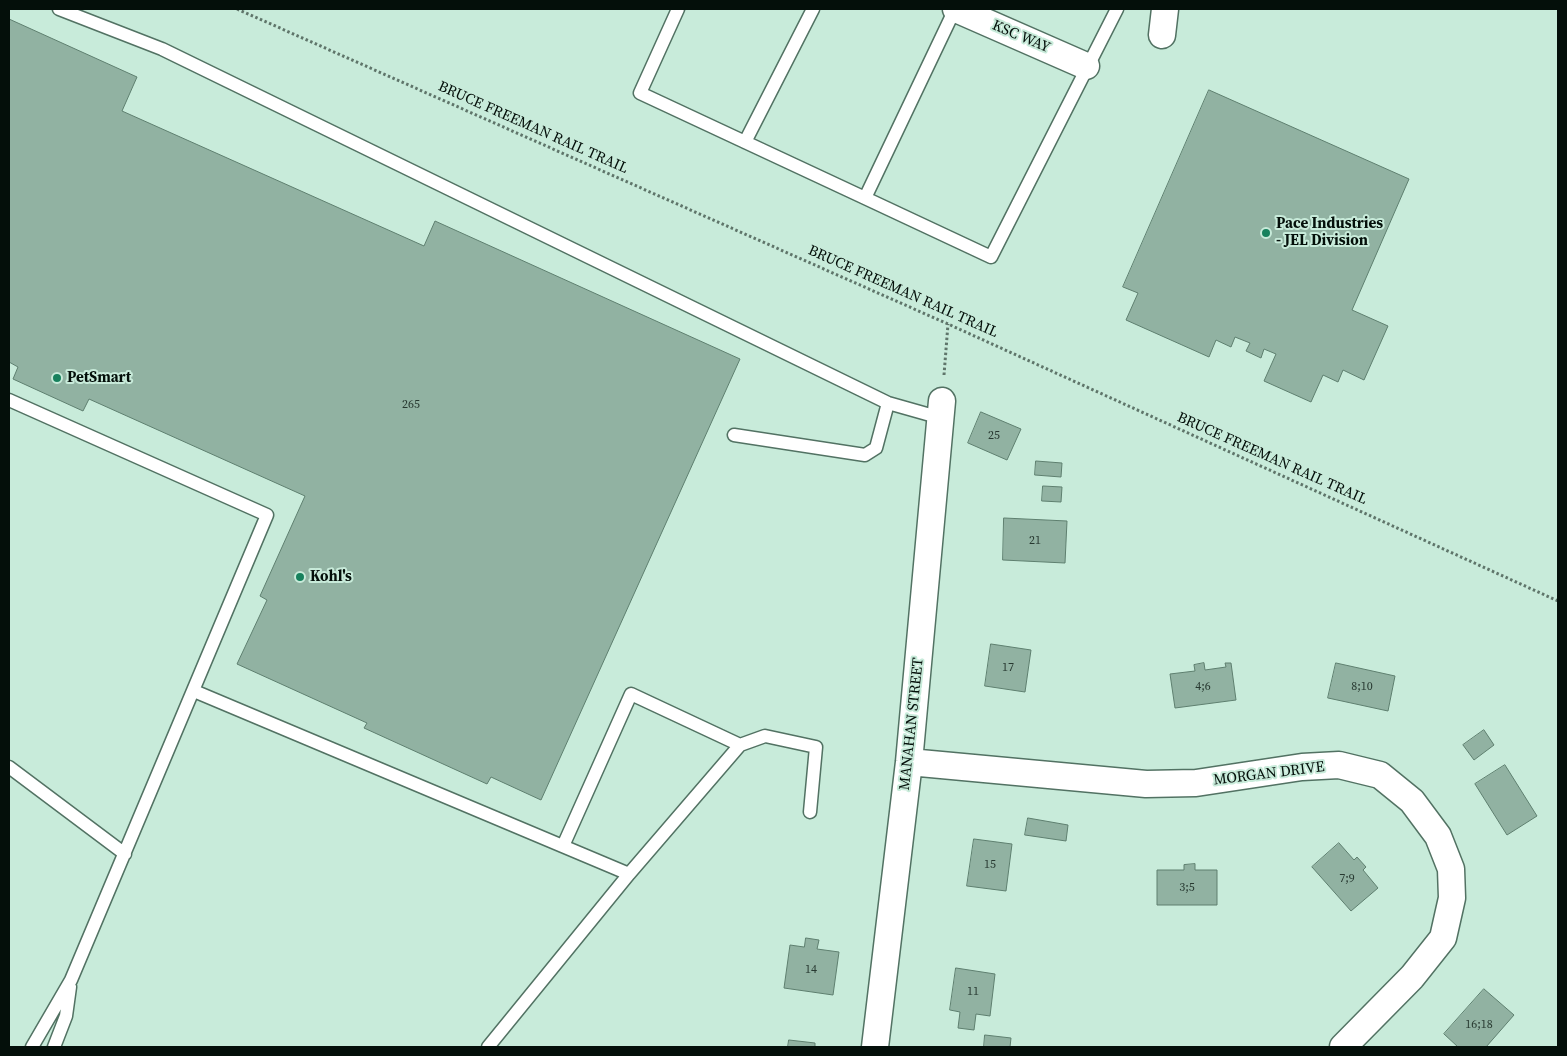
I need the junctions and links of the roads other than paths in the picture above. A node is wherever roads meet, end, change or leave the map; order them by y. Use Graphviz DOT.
graph roads {
  1 [pos="59,9"];
  2 [pos="678,9"];
  3 [pos="812,9"];
  4 [pos="955,9"];
  5 [pos="1117,9"];
  6 [pos="1164,9"];
  7 [pos="1162,35"];
  8 [pos="1086,66"];
  9 [pos="745,142"];
  10 [pos="865,198"];
  11 [pos="9,400"];
  12 [pos="888,403"];
  13 [pos="942,409"];
  14 [pos="734,435"];
  15 [pos="194,691"];
  16 [pos="740,744"];
  17 [pos="909,762"];
  18 [pos="9,767"];
  19 [pos="810,812"];
  20 [pos="563,846"];
  21 [pos="125,854"];
  22 [pos="629,874"];
  23 [pos="72,980"];
  24 [pos="32,1047"];
  25 [pos="54,1047"];
  26 [pos="488,1047"];
  27 [pos="875,1047"];
  28 [pos="1343,1047"];
  1 -- 12 [label="lane"];
  2 -- 9 [label="lane"];
  3 -- 9 [label="lane"];
  4 -- 8 [label="street, KSC WAY"];
  4 -- 10 [label="lane"];
  5 -- 8 [label="lane"];
  6 -- 7 [label="street"];
  8 -- 10 [label="lane"];
  9 -- 10 [label="lane"];
  11 -- 15 [label="lane"];
  12 -- 13 [label="lane"];
  12 -- 14 [label="lane"];
  13 -- 17 [label="street, MANAHAN STREET"];
  15 -- 20 [label="lane"];
  15 -- 21 [label="lane"];
  16 -- 19 [label="lane"];
  16 -- 20 [label="lane"];
  16 -- 22 [label="lane"];
  17 -- 27 [label="street, MANAHAN STREET"];
  17 -- 28 [label="street, MORGAN DRIVE"];
  18 -- 21 [label="lane"];
  20 -- 22 [label="lane"];
  21 -- 23 [label="lane"];
  22 -- 26 [label="lane"];
  23 -- 24 [label="lane"];
  23 -- 25 [label="lane"];
}
